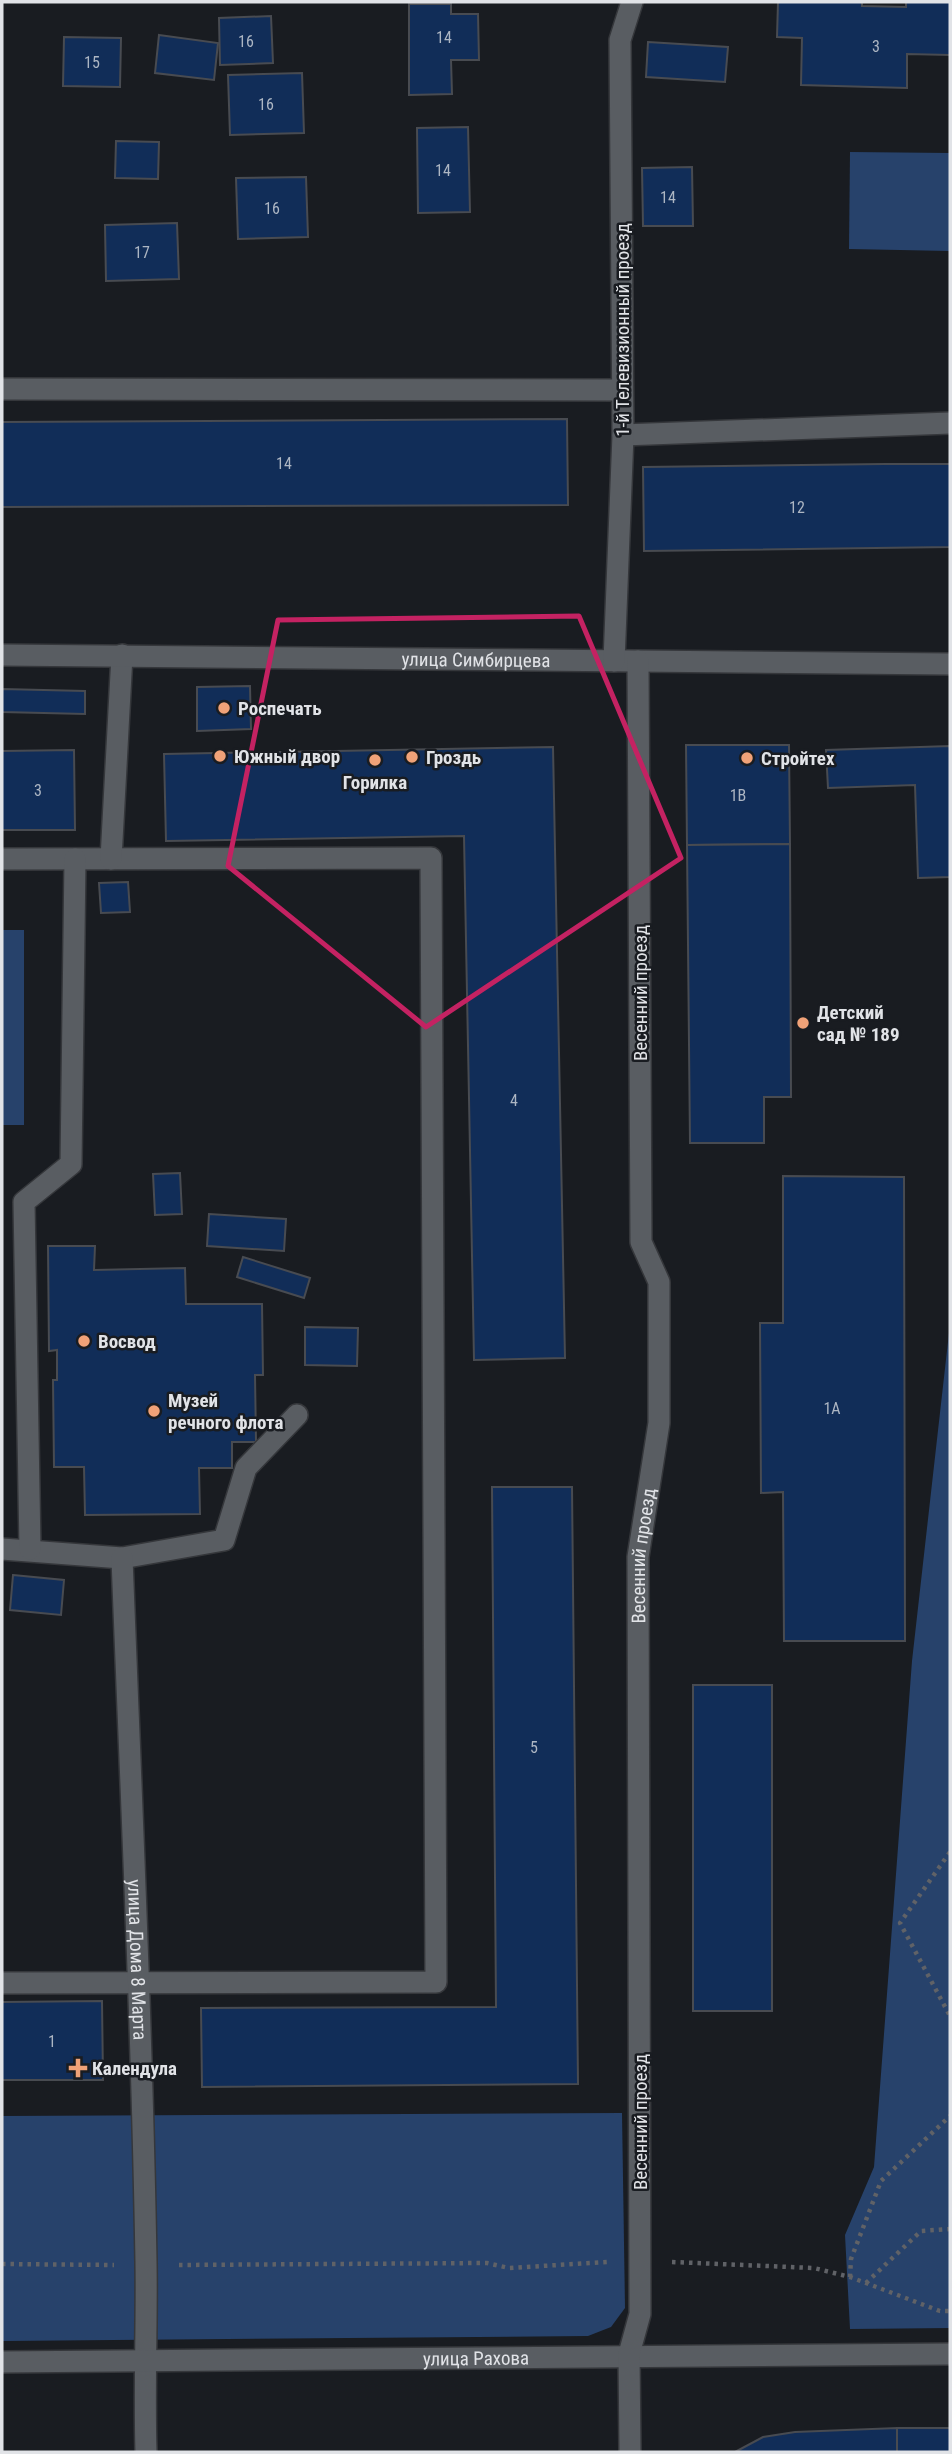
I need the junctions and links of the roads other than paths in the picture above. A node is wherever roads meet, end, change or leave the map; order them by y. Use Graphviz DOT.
graph roads {
  1 [pos="632,2"];
  2 [pos="2,389"];
  3 [pos="622,390"];
  4 [pos="950,424"];
  5 [pos="623,435"];
  6 [pos="2,655"];
  7 [pos="122,655"];
  8 [pos="614,661"];
  9 [pos="638,661"];
  10 [pos="950,664"];
  11 [pos="2,859"];
  12 [pos="75,859"];
  13 [pos="111,859"];
  14 [pos="297,1415"];
  15 [pos="2,1549"];
  16 [pos="30,1549"];
  17 [pos="121,1558"];
  18 [pos="2,1983"];
  19 [pos="139,1983"];
  20 [pos="629,2354"];
  21 [pos="950,2354"];
  22 [pos="143,2361"];
  23 [pos="2,2362"];
  24 [pos="146,2452"];
  25 [pos="630,2452"];
  1 -- 3 [label="street, 1-й Телевизионный проезд"];
  2 -- 3 [label="street"];
  3 -- 5 [label="street, 1-й Телевизионный проезд"];
  4 -- 5 [label="street"];
  5 -- 8 [label="street, 1-й Телевизионный проезд"];
  6 -- 7 [label="street, улица Симбирцева"];
  7 -- 8 [label="street, улица Симбирцева"];
  7 -- 13 [label="street"];
  8 -- 9 [label="street, улица Симбирцева"];
  9 -- 10 [label="street, улица Симбирцева"];
  9 -- 20 [label="street, Весенний проезд"];
  11 -- 12 [label="street"];
  12 -- 13 [label="street"];
  12 -- 16 [label="street"];
  13 -- 19 [label="street"];
  14 -- 17 [label="street"];
  15 -- 16 [label="street"];
  16 -- 17 [label="street"];
  17 -- 19 [label="street, улица Дома 8 Марта"];
  18 -- 19 [label="street"];
  19 -- 22 [label="street, улица Дома 8 Марта"];
  20 -- 21 [label="street, улица Рахова"];
  20 -- 22 [label="street, улица Рахова"];
  20 -- 25 [label="street, Весенний проезд"];
  22 -- 23 [label="street, улица Рахова"];
  22 -- 24 [label="street, улица Дома 8 Марта"];
}
